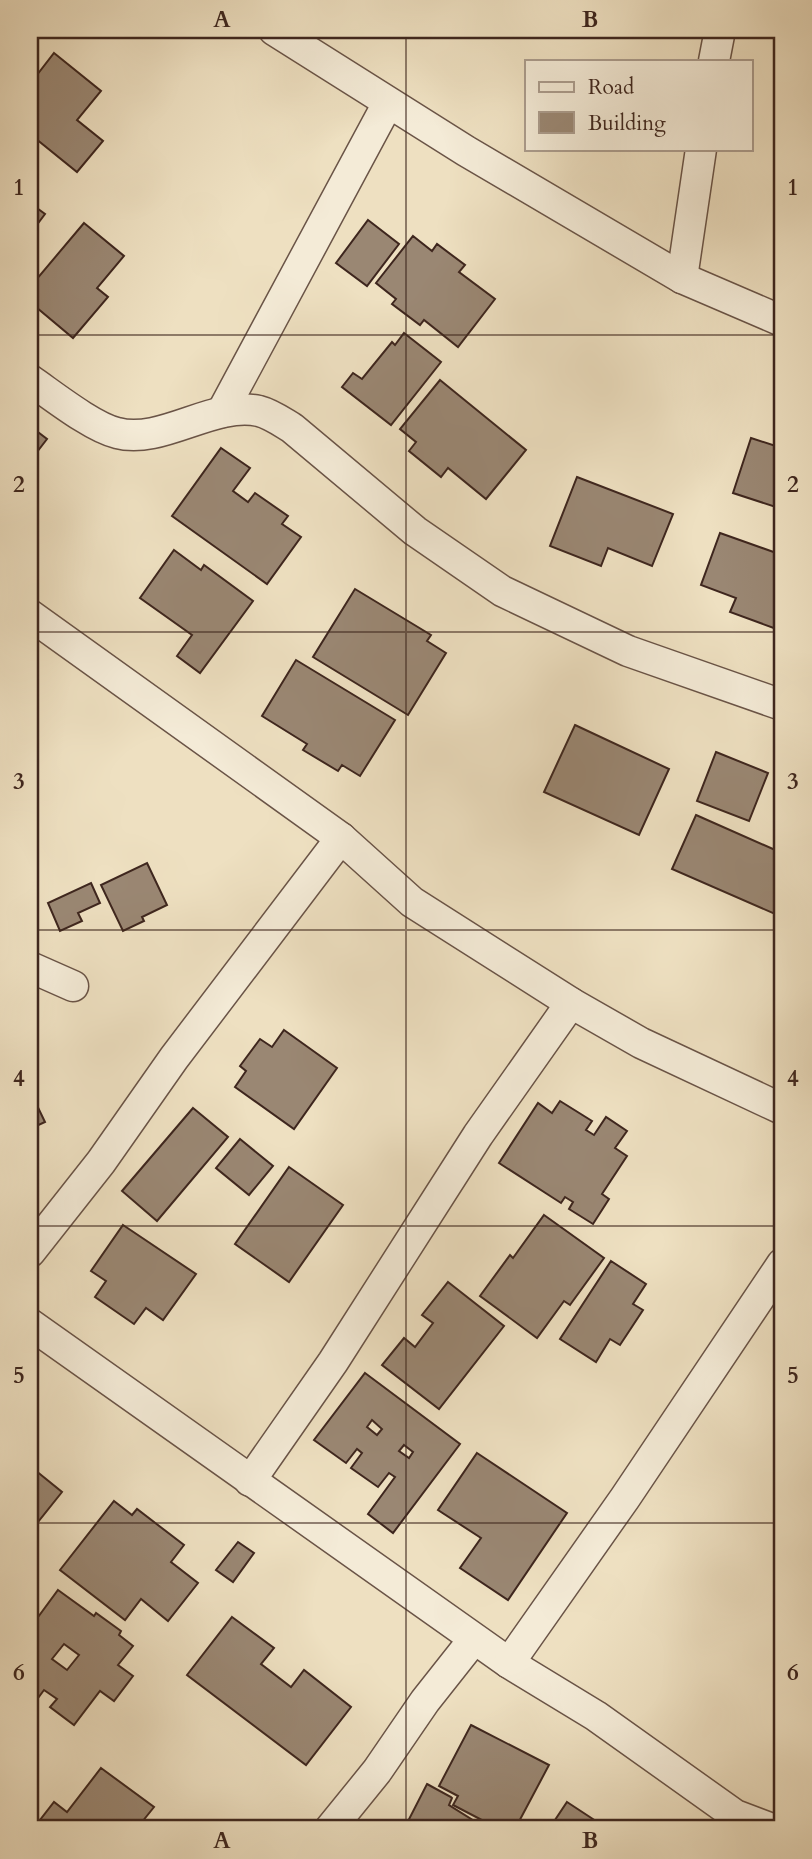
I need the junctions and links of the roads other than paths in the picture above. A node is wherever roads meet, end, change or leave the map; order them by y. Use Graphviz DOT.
graph roads {
  1 [pos="274,30"];
  2 [pos="720,30"];
  3 [pos="715,60"];
  4 [pos="388,103"];
  5 [pos="701,150"];
  6 [pos="682,278"];
  7 [pos="782,321"];
  8 [pos="30,380"];
  9 [pos="222,412"];
  10 [pos="30,615"];
  11 [pos="782,705"];
  12 [pos="341,838"];
  13 [pos="30,967"];
  14 [pos="74,986"];
  15 [pos="570,1003"];
  16 [pos="782,1109"];
  17 [pos="30,1252"];
  18 [pos="782,1264"];
  19 [pos="30,1324"];
  20 [pos="250,1480"];
  21 [pos="474,1639"];
  22 [pos="509,1663"];
  23 [pos="731,1822"];
  24 [pos="330,1829"];
  25 [pos="772,1829"];
  1 -- 4 [label="street"];
  2 -- 3 [label="street"];
  4 -- 6 [label="street"];
  4 -- 9 [label="street"];
  5 -- 6 [label="street"];
  6 -- 7 [label="street"];
  8 -- 9 [label="street"];
  9 -- 11 [label="street"];
  10 -- 12 [label="street"];
  12 -- 15 [label="street"];
  12 -- 17 [label="street"];
  13 -- 14 [label="street"];
  15 -- 16 [label="street"];
  15 -- 20 [label="street"];
  18 -- 22 [label="street"];
  19 -- 20 [label="street"];
  20 -- 21 [label="street"];
  21 -- 22 [label="street"];
  21 -- 24 [label="street"];
  22 -- 23 [label="street"];
  23 -- 25 [label="street"];
}
